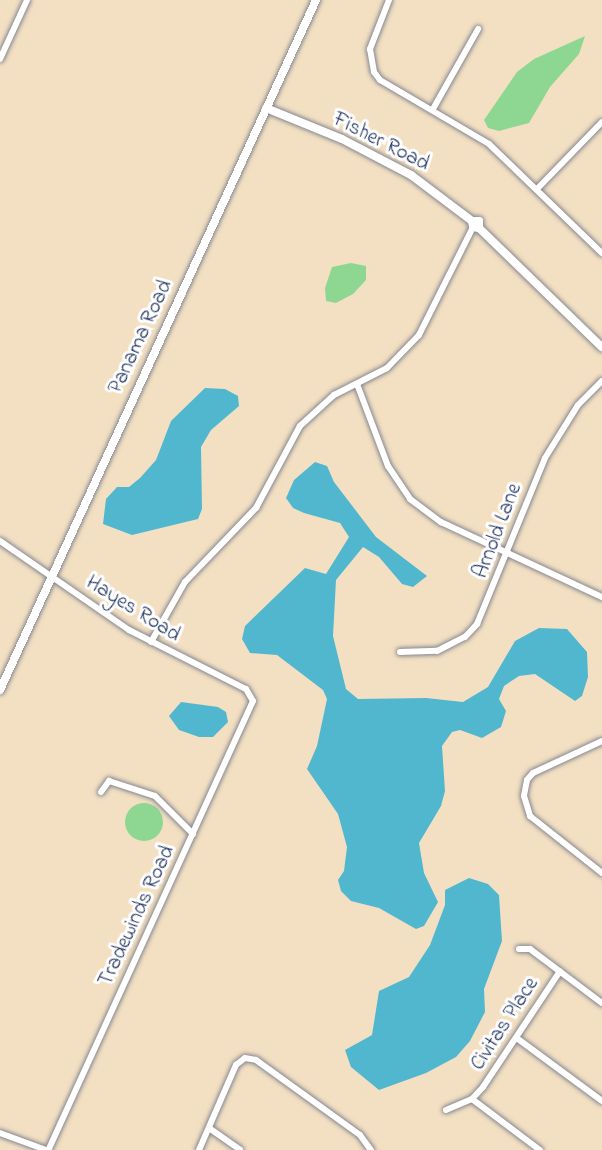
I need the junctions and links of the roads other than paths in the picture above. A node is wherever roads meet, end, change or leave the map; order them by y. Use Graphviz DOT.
graph roads {
  1 [pos="27,0"];
  2 [pos="316,0"];
  3 [pos="389,0"];
  4 [pos="478,29"];
  5 [pos="0,59"];
  6 [pos="266,108"];
  7 [pos="434,109"];
  8 [pos="602,122"];
  9 [pos="537,189"];
  10 [pos="475,225"];
  11 [pos="602,252"];
  12 [pos="602,347"];
  13 [pos="602,381"];
  14 [pos="357,384"];
  15 [pos="0,541"];
  16 [pos="507,553"];
  17 [pos="52,577"];
  18 [pos="602,597"];
  19 [pos="151,642"];
  20 [pos="400,652"];
  21 [pos="0,690"];
  22 [pos="253,696"];
  23 [pos="602,741"];
  24 [pos="101,792"];
  25 [pos="193,834"];
  26 [pos="602,873"];
  27 [pos="519,949"];
  28 [pos="560,971"];
  29 [pos="602,1003"];
  30 [pos="518,1039"];
  31 [pos="472,1099"];
  32 [pos="602,1101"];
  33 [pos="446,1110"];
  34 [pos="208,1128"];
  35 [pos="0,1133"];
  36 [pos="47,1150"];
  37 [pos="199,1150"];
  38 [pos="240,1150"];
  39 [pos="371,1150"];
  40 [pos="540,1150"];
  1 -- 5 [label="street"];
  2 -- 6 [label="street, Panama Road"];
  3 -- 7 [label="street"];
  4 -- 7 [label="street"];
  6 -- 10 [label="street, Fisher Road"];
  6 -- 17 [label="street, Panama Road"];
  7 -- 9 [label="street"];
  8 -- 9 [label="street"];
  9 -- 11 [label="street"];
  10 -- 12 [label="street, Fisher Road"];
  10 -- 14 [label="street"];
  13 -- 16 [label="street, Arnold Lane"];
  14 -- 16 [label="street"];
  14 -- 19 [label="street"];
  15 -- 17 [label="street, Hayes Road"];
  16 -- 18 [label="street"];
  16 -- 20 [label="street, Arnold Lane"];
  17 -- 19 [label="street, Hayes Road"];
  17 -- 21 [label="street, Panama Road"];
  19 -- 22 [label="street, Hayes Road"];
  22 -- 25 [label="street, Tradewinds Road"];
  23 -- 26 [label="street"];
  24 -- 25 [label="street"];
  25 -- 36 [label="street, Tradewinds Road"];
  27 -- 28 [label="street"];
  28 -- 29 [label="street"];
  28 -- 30 [label="street, Civitas Place"];
  30 -- 31 [label="street, Civitas Place"];
  30 -- 32 [label="street"];
  31 -- 33 [label="street, Civitas Place"];
  31 -- 40 [label="street"];
  34 -- 37 [label="street"];
  34 -- 38 [label="street"];
  34 -- 39 [label="street"];
  35 -- 36 [label="street"];
}
